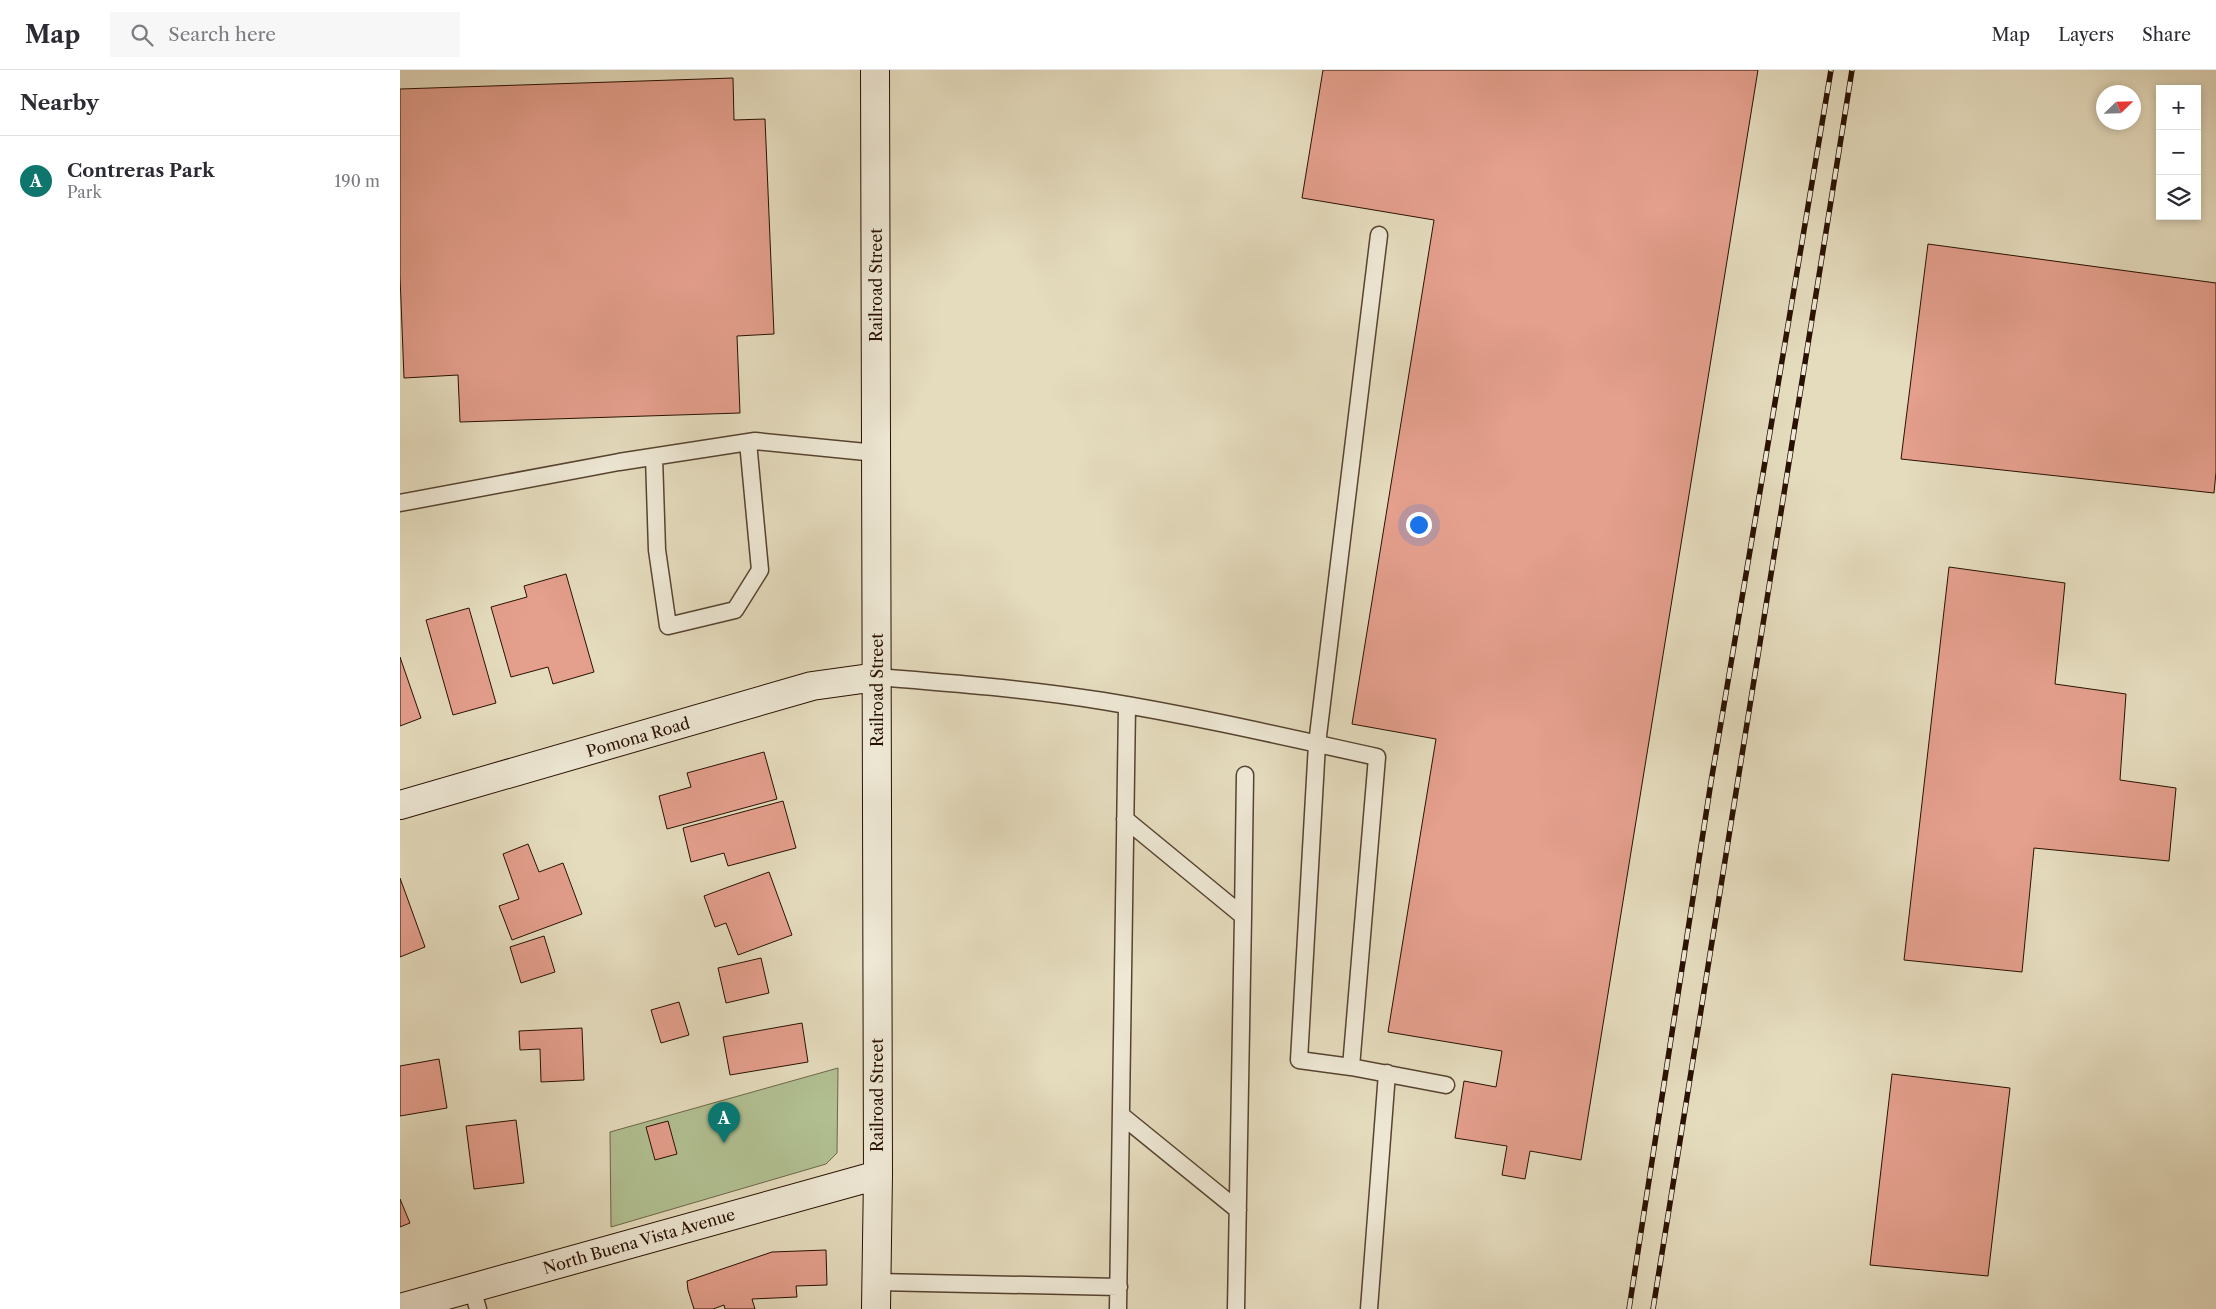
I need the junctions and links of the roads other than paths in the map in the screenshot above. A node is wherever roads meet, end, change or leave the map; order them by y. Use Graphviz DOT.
graph roads {
  1 [pos="875,70"];
  2 [pos="1379,235"];
  3 [pos="748,442"];
  4 [pos="876,453"];
  5 [pos="654,457"];
  6 [pos="400,504"];
  7 [pos="877,677"];
  8 [pos="1127,706"];
  9 [pos="1317,744"];
  10 [pos="1245,775"];
  11 [pos="400,805"];
  12 [pos="1125,819"];
  13 [pos="1243,916"];
  14 [pos="1351,1067"];
  15 [pos="1387,1074"];
  16 [pos="1446,1085"];
  17 [pos="1121,1115"];
  18 [pos="878,1175"];
  19 [pos="1238,1210"];
  20 [pos="877,1282"];
  21 [pos="1118,1287"];
  22 [pos="475,1298"];
  23 [pos="400,1308"];
  24 [pos="876,1309"];
  25 [pos="1118,1309"];
  26 [pos="1236,1309"];
  27 [pos="1369,1309"];
  1 -- 4 [label="main road, Railroad Street"];
  2 -- 9 [label="lane"];
  3 -- 4 [label="lane"];
  3 -- 5 [label="lane"];
  3 -- 5 [label="lane"];
  4 -- 7 [label="main road, Railroad Street"];
  5 -- 6 [label="lane"];
  7 -- 8 [label="lane"];
  7 -- 11 [label="main road, Pomona Road"];
  7 -- 18 [label="main road, Railroad Street"];
  8 -- 9 [label="lane"];
  8 -- 12 [label="lane"];
  9 -- 14 [label="lane"];
  9 -- 14 [label="lane"];
  10 -- 13 [label="lane"];
  12 -- 13 [label="lane"];
  12 -- 17 [label="lane"];
  13 -- 19 [label="lane"];
  14 -- 15 [label="lane"];
  15 -- 16 [label="lane"];
  15 -- 27 [label="lane"];
  17 -- 19 [label="lane"];
  17 -- 21 [label="lane"];
  18 -- 20 [label="main road, Railroad Street"];
  18 -- 22 [label="main road, North Buena Vista Avenue"];
  19 -- 26 [label="lane"];
  20 -- 21 [label="lane"];
  20 -- 24 [label="main road, Railroad Street"];
  21 -- 25 [label="lane"];
  22 -- 23 [label="main road, North Buena Vista Avenue"];
}
